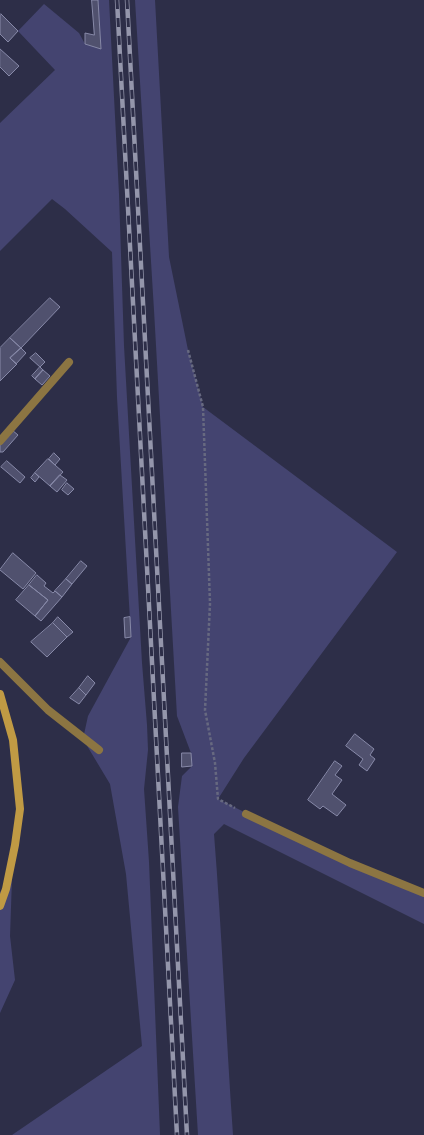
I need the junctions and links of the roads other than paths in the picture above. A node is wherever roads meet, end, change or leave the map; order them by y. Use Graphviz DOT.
graph roads {
  1 [pos="69,362"];
  2 [pos="0,441"];
  3 [pos="0,662"];
  4 [pos="0,694"];
  5 [pos="99,750"];
  6 [pos="246,814"];
  7 [pos="424,893"];
  8 [pos="0,906"];
  1 -- 2 [label="lane"];
  3 -- 5 [label="lane"];
  4 -- 8 [label="street"];
  6 -- 7 [label="lane"];
}
